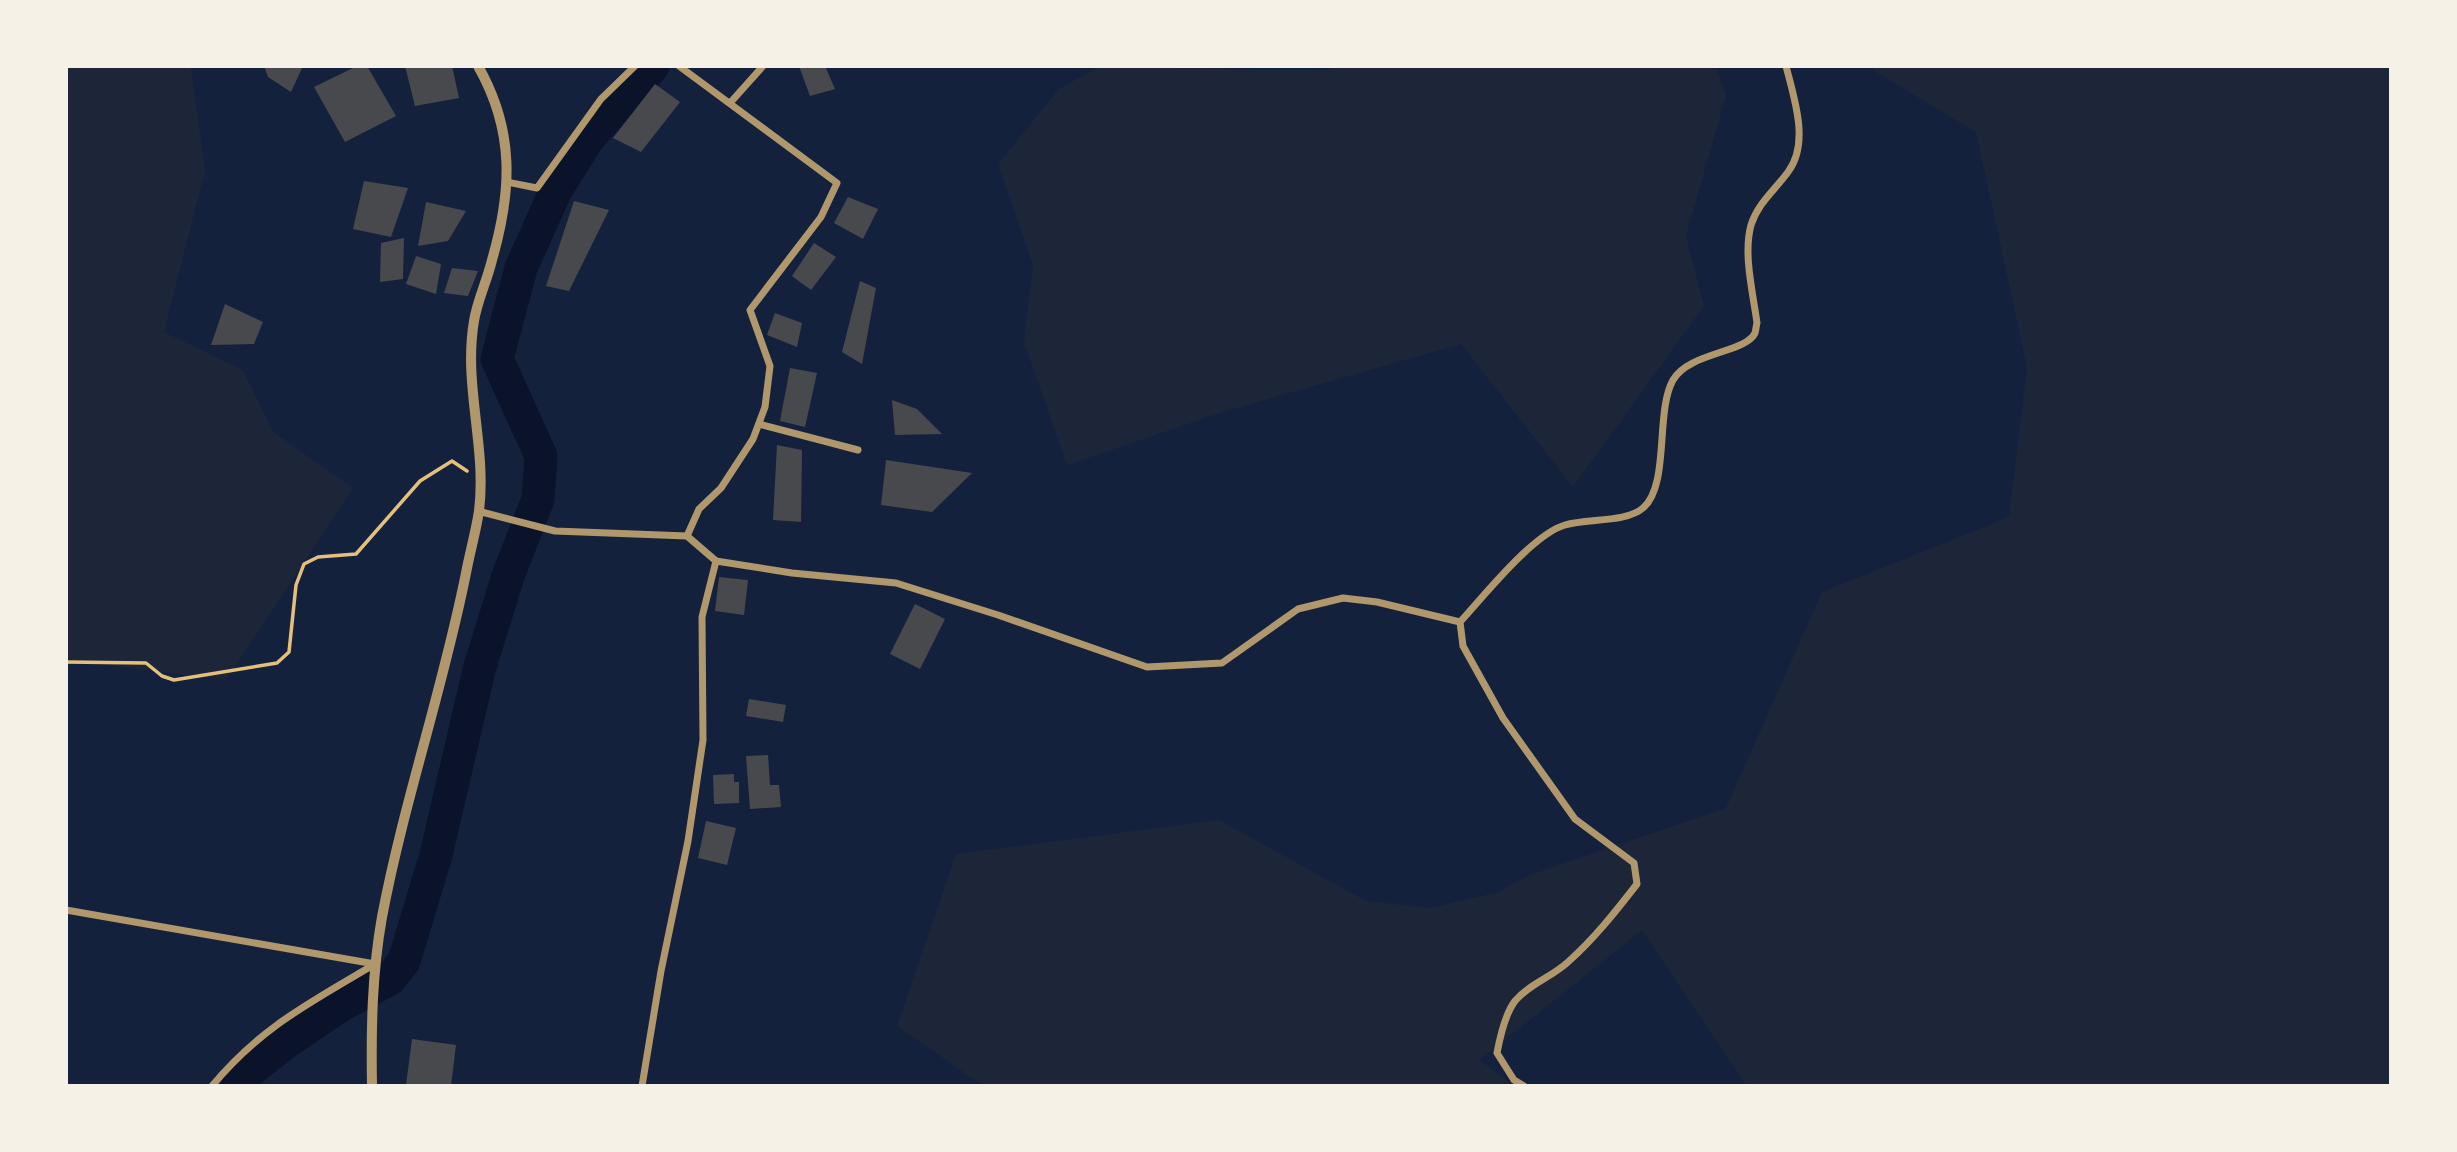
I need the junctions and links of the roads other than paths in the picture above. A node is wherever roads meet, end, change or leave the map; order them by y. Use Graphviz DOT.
graph roads {
  1 [pos="478,66"];
  2 [pos="635,66"];
  3 [pos="679,66"];
  4 [pos="763,66"];
  5 [pos="1786,66"];
  6 [pos="730,103"];
  7 [pos="507,183"];
  8 [pos="759,424"];
  9 [pos="858,450"];
  10 [pos="478,511"];
  11 [pos="687,536"];
  12 [pos="716,561"];
  13 [pos="1460,622"];
  14 [pos="66,910"];
  15 [pos="376,964"];
  16 [pos="212,1086"];
  17 [pos="372,1086"];
  18 [pos="642,1086"];
  19 [pos="1524,1086"];
  1 -- 7 [label="street"];
  2 -- 7 [label="street"];
  3 -- 6 [label="street"];
  4 -- 6 [label="street"];
  5 -- 13 [label="street"];
  6 -- 8 [label="street"];
  7 -- 10 [label="street"];
  8 -- 9 [label="street"];
  8 -- 11 [label="street"];
  10 -- 11 [label="street"];
  10 -- 15 [label="street"];
  11 -- 12 [label="street"];
  12 -- 13 [label="street"];
  12 -- 18 [label="street"];
  13 -- 19 [label="street"];
  14 -- 15 [label="street"];
  15 -- 16 [label="street"];
  15 -- 17 [label="street"];
}
